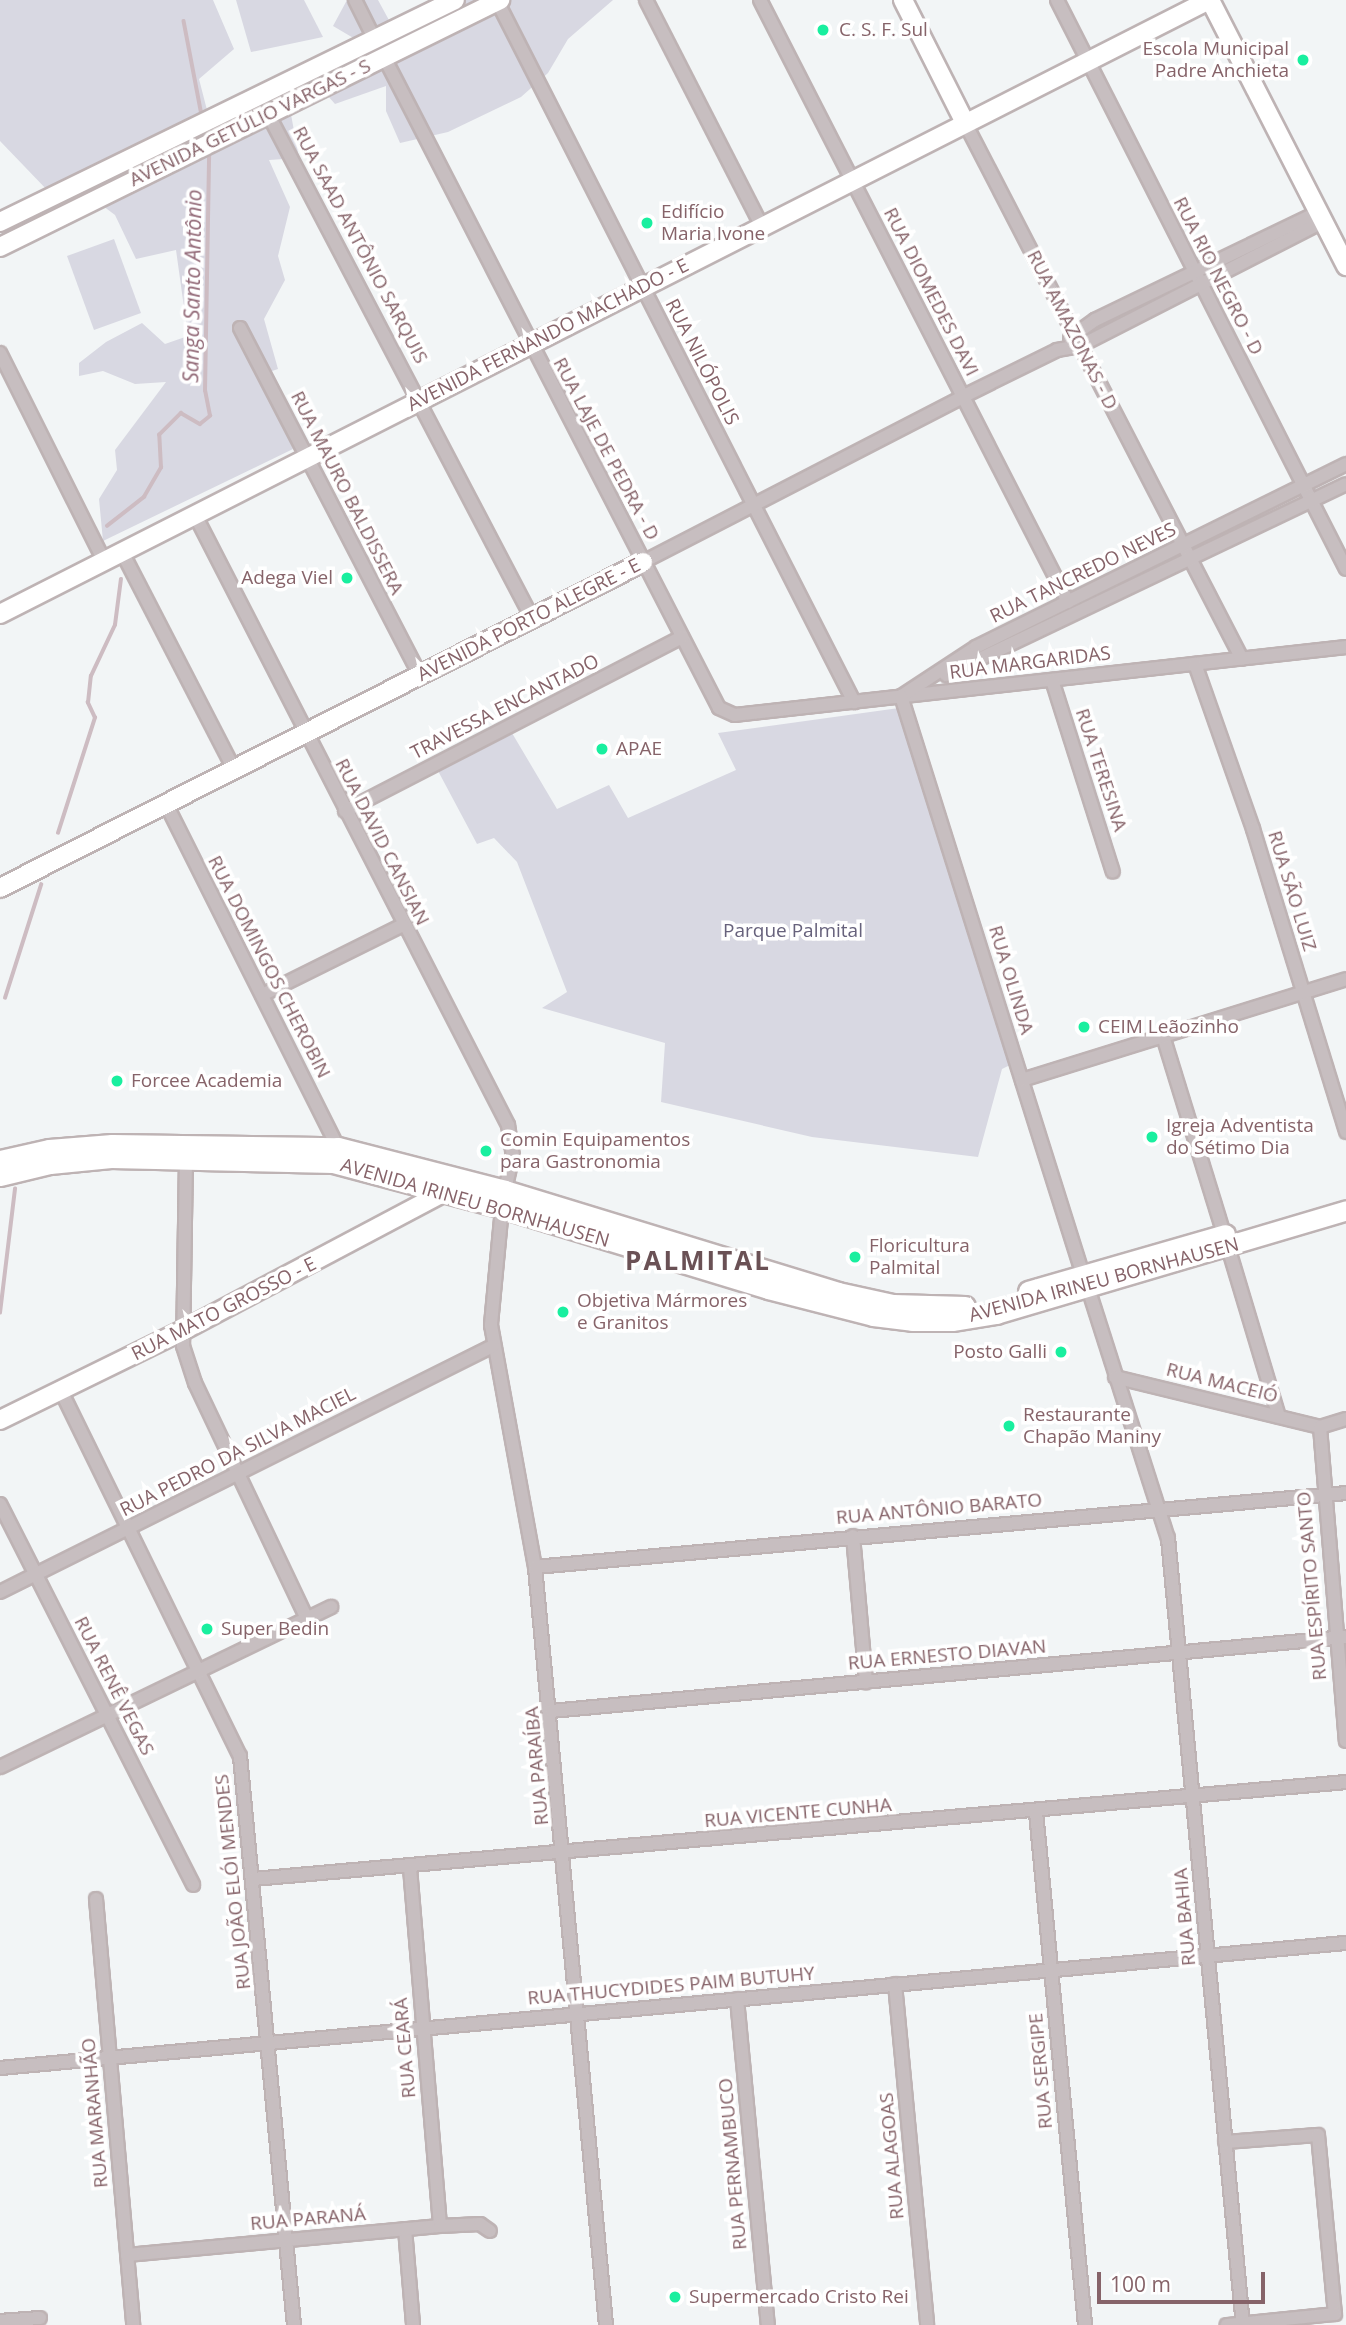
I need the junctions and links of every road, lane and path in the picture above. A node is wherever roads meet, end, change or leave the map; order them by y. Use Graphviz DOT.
graph roads {
  1 [pos="355,0"];
  2 [pos="455,0"];
  3 [pos="646,0"];
  4 [pos="760,0"];
  5 [pos="903,0"];
  6 [pos="1057,0"];
  7 [pos="1210,0"];
  8 [pos="499,1"];
  9 [pos="375,40"];
  10 [pos="384,57"];
  11 [pos="1088,61"];
  12 [pos="268,114"];
  13 [pos="965,123"];
  14 [pos="852,181"];
  15 [pos="1321,216"];
  16 [pos="0,222"];
  17 [pos="762,227"];
  18 [pos="0,247"];
  19 [pos="1346,266"];
  20 [pos="1193,271"];
  21 [pos="1201,286"];
  22 [pos="643,287"];
  23 [pos="240,328"];
  24 [pos="1077,340"];
  25 [pos="530,345"];
  26 [pos="0,353"];
  27 [pos="962,397"];
  28 [pos="421,400"];
  29 [pos="307,458"];
  30 [pos="1346,464"];
  31 [pos="1346,484"];
  32 [pos="1303,486"];
  33 [pos="1311,501"];
  34 [pos="754,505"];
  35 [pos="195,515"];
  36 [pos="1183,546"];
  37 [pos="122,552"];
  38 [pos="104,561"];
  39 [pos="1191,561"];
  40 [pos="643,562"];
  41 [pos="1346,569"];
  42 [pos="1068,602"];
  43 [pos="1,611"];
  44 [pos="532,618"];
  45 [pos="682,637"];
  46 [pos="1346,646"];
  47 [pos="1242,659"];
  48 [pos="1195,664"];
  49 [pos="962,667"];
  50 [pos="420,675"];
  51 [pos="1052,680"];
  52 [pos="968,692"];
  53 [pos="901,696"];
  54 [pos="854,702"];
  55 [pos="719,708"];
  56 [pos="306,733"];
  57 [pos="234,769"];
  58 [pos="166,804"];
  59 [pos="345,811"];
  60 [pos="1113,872"];
  61 [pos="0,888"];
  62 [pos="403,925"];
  63 [pos="1346,979"];
  64 [pos="1303,992"];
  65 [pos="262,995"];
  66 [pos="1164,1036"];
  67 [pos="1022,1080"];
  68 [pos="1346,1132"];
  69 [pos="338,1147"];
  70 [pos="185,1150"];
  71 [pos="0,1160"];
  72 [pos="0,1176"];
  73 [pos="448,1184"];
  74 [pos="1346,1198"];
  75 [pos="504,1199"];
  76 [pos="1346,1210"];
  77 [pos="1226,1240"];
  78 [pos="1085,1282"];
  79 [pos="182,1331"];
  80 [pos="493,1346"];
  81 [pos="1115,1377"];
  82 [pos="61,1391"];
  83 [pos="1279,1417"];
  84 [pos="1346,1419"];
  85 [pos="0,1420"];
  86 [pos="1320,1427"];
  87 [pos="239,1473"];
  88 [pos="1346,1493"];
  89 [pos="1323,1494"];
  90 [pos="0,1504"];
  91 [pos="1157,1508"];
  92 [pos="130,1527"];
  93 [pos="853,1536"];
  94 [pos="535,1567"];
  95 [pos="36,1574"];
  96 [pos="0,1592"];
  97 [pos="331,1607"];
  98 [pos="306,1617"];
  99 [pos="1341,1637"];
  100 [pos="1180,1654"];
  101 [pos="200,1668"];
  102 [pos="866,1682"];
  103 [pos="551,1710"];
  104 [pos="106,1714"];
  105 [pos="1346,1741"];
  106 [pos="0,1767"];
  107 [pos="1346,1782"];
  108 [pos="1194,1797"];
  109 [pos="1036,1812"];
  110 [pos="564,1854"];
  111 [pos="410,1868"];
  112 [pos="253,1879"];
  113 [pos="193,1885"];
  114 [pos="96,1899"];
  115 [pos="1346,1943"];
  116 [pos="1208,1955"];
  117 [pos="1051,1970"];
  118 [pos="895,1984"];
  119 [pos="737,1999"];
  120 [pos="579,2013"];
  121 [pos="422,2028"];
  122 [pos="269,2042"];
  123 [pos="110,2057"];
  124 [pos="0,2068"];
  125 [pos="1225,2142"];
  126 [pos="440,2226"];
  127 [pos="405,2229"];
  128 [pos="490,2231"];
  129 [pos="287,2240"];
  130 [pos="127,2255"];
  131 [pos="40,2318"];
  132 [pos="0,2321"];
  133 [pos="1243,2324"];
  134 [pos="133,2325"];
  135 [pos="294,2325"];
  136 [pos="413,2325"];
  137 [pos="606,2325"];
  138 [pos="768,2325"];
  139 [pos="927,2325"];
  140 [pos="1085,2325"];
  141 [pos="1227,2325"];
  1 -- 9 [label="street"];
  2 -- 9 [label="street, AVENIDA GETÚLIO VARGAS - S"];
  3 -- 17 [label="street"];
  4 -- 14 [label="street, RUA DIOMEDES DAVI"];
  5 -- 13 [label="street, RUA AMAZONAS - D"];
  6 -- 11 [label="street, RUA RIO NEGRO - D"];
  7 -- 11 [label="street, AVENIDA FERNANDO MACHADO - E"];
  7 -- 15 [label="street"];
  8 -- 10 [label="street, AVENIDA GETÚLIO VARGAS - S"];
  8 -- 22 [label="street, RUA NILÓPOLIS"];
  9 -- 16 [label="street, AVENIDA GETÚLIO VARGAS - S"];
  10 -- 12 [label="street, AVENIDA GETÚLIO VARGAS - S"];
  10 -- 25 [label="street, RUA LAJE DE PEDRA - D"];
  11 -- 13 [label="street, AVENIDA FERNANDO MACHADO - E"];
  11 -- 20 [label="street, RUA RIO NEGRO - D"];
  12 -- 18 [label="street, AVENIDA GETÚLIO VARGAS - S"];
  12 -- 28 [label="street, RUA SAAD ANTÔNIO SARQUIS"];
  13 -- 14 [label="street, AVENIDA FERNANDO MACHADO - E"];
  13 -- 24 [label="street, RUA AMAZONAS - D"];
  14 -- 17 [label="street, AVENIDA FERNANDO MACHADO - E"];
  14 -- 27 [label="street, RUA DIOMEDES DAVI"];
  15 -- 19 [label="street"];
  15 -- 20 [label="street, AVENIDA PORTO ALEGRE - E"];
  15 -- 21 [label="street, AVENIDA PORTO ALEGRE - E"];
  17 -- 22 [label="street, AVENIDA FERNANDO MACHADO - E"];
  20 -- 21 [label="street, RUA RIO NEGRO - D"];
  20 -- 24 [label="street, AVENIDA PORTO ALEGRE - E"];
  21 -- 24 [label="street, AVENIDA PORTO ALEGRE - E"];
  21 -- 32 [label="street, RUA RIO NEGRO - D"];
  22 -- 25 [label="street, AVENIDA FERNANDO MACHADO - E"];
  22 -- 34 [label="street, RUA NILÓPOLIS"];
  23 -- 29 [label="street, RUA MAURO BALDISSERA"];
  24 -- 27 [label="street, AVENIDA PORTO ALEGRE - E"];
  24 -- 36 [label="street, RUA AMAZONAS - D"];
  25 -- 28 [label="street, AVENIDA FERNANDO MACHADO - E"];
  25 -- 40 [label="street, RUA LAJE DE PEDRA - D"];
  26 -- 38 [label="street"];
  27 -- 34 [label="street, AVENIDA PORTO ALEGRE - E"];
  27 -- 42 [label="street, RUA DIOMEDES DAVI"];
  28 -- 29 [label="street, AVENIDA FERNANDO MACHADO - E"];
  28 -- 44 [label="street, RUA SAAD ANTÔNIO SARQUIS"];
  29 -- 35 [label="street, AVENIDA FERNANDO MACHADO - E"];
  29 -- 50 [label="street, RUA MAURO BALDISSERA"];
  30 -- 32 [label="street, RUA TANCREDO NEVES"];
  31 -- 33 [label="street, RUA TANCREDO NEVES"];
  32 -- 33 [label="street, RUA RIO NEGRO - D"];
  32 -- 36 [label="street, RUA TANCREDO NEVES"];
  33 -- 39 [label="street, RUA TANCREDO NEVES"];
  33 -- 41 [label="street, RUA RIO NEGRO - D"];
  34 -- 40 [label="street, AVENIDA PORTO ALEGRE - E"];
  34 -- 54 [label="street, RUA NILÓPOLIS"];
  35 -- 37 [label="street, AVENIDA FERNANDO MACHADO - E"];
  35 -- 56 [label="street, RUA DAVID CANSIAN"];
  36 -- 39 [label="street, RUA AMAZONAS - D"];
  36 -- 42 [label="street, RUA TANCREDO NEVES"];
  37 -- 38 [label="street, AVENIDA FERNANDO MACHADO - E"];
  37 -- 57 [label="street"];
  38 -- 43 [label="street, AVENIDA FERNANDO MACHADO - E"];
  39 -- 47 [label="street, RUA AMAZONAS - D"];
  39 -- 49 [label="street, RUA TANCREDO NEVES"];
  40 -- 44 [label="street, AVENIDA PORTO ALEGRE - E"];
  40 -- 45 [label="street, RUA LAJE DE PEDRA - D"];
  42 -- 53 [label="street, RUA TANCREDO NEVES"];
  44 -- 50 [label="street, AVENIDA PORTO ALEGRE - E"];
  45 -- 55 [label="street, RUA LAJE DE PEDRA - D"];
  45 -- 59 [label="street, TRAVESSA ENCANTADO"];
  46 -- 47 [label="street, RUA MARGARIDAS"];
  47 -- 48 [label="street, RUA MARGARIDAS"];
  48 -- 51 [label="street, RUA MARGARIDAS"];
  48 -- 64 [label="street, RUA SÃO LUIZ"];
  49 -- 52 [label="street"];
  49 -- 53 [label="street, RUA TANCREDO NEVES"];
  50 -- 56 [label="street, AVENIDA PORTO ALEGRE - E"];
  51 -- 52 [label="street, RUA MARGARIDAS"];
  51 -- 60 [label="street, RUA TERESINA"];
  52 -- 53 [label="street, RUA MARGARIDAS"];
  53 -- 54 [label="street, RUA MARGARIDAS"];
  53 -- 67 [label="street, RUA OLINDA"];
  54 -- 55 [label="street, RUA MARGARIDAS"];
  56 -- 57 [label="street, AVENIDA PORTO ALEGRE - E"];
  56 -- 59 [label="street, RUA DAVID CANSIAN"];
  57 -- 58 [label="street, AVENIDA PORTO ALEGRE - E"];
  58 -- 61 [label="street, AVENIDA PORTO ALEGRE - E"];
  58 -- 65 [label="street, RUA DOMINGOS CHEROBIN"];
  59 -- 62 [label="street, RUA DAVID CANSIAN"];
  62 -- 65 [label="street"];
  62 -- 75 [label="street, RUA DAVID CANSIAN"];
  63 -- 64 [label="street"];
  64 -- 66 [label="street"];
  64 -- 68 [label="street, RUA SÃO LUIZ"];
  65 -- 69 [label="street, RUA DOMINGOS CHEROBIN"];
  66 -- 67 [label="street"];
  66 -- 77 [label="street"];
  67 -- 78 [label="street, RUA OLINDA"];
  69 -- 70 [label="main road, AVENIDA IRINEU BORNHAUSEN"];
  69 -- 73 [label="main road, AVENIDA IRINEU BORNHAUSEN"];
  70 -- 71 [label="main road, AVENIDA IRINEU BORNHAUSEN"];
  70 -- 72 [label="main road, AVENIDA IRINEU BORNHAUSEN"];
  70 -- 73 [label="main road, AVENIDA IRINEU BORNHAUSEN"];
  70 -- 79 [label="street"];
  73 -- 75 [label="main road, AVENIDA IRINEU BORNHAUSEN"];
  73 -- 79 [label="street, RUA MATO GROSSO - E"];
  74 -- 77 [label="main road, AVENIDA IRINEU BORNHAUSEN"];
  75 -- 78 [label="main road, AVENIDA IRINEU BORNHAUSEN"];
  75 -- 80 [label="street, RUA PARAÍBA"];
  76 -- 77 [label="main road, AVENIDA IRINEU BORNHAUSEN"];
  77 -- 78 [label="main road, AVENIDA IRINEU BORNHAUSEN"];
  77 -- 83 [label="street"];
  78 -- 81 [label="street, RUA OLINDA"];
  79 -- 82 [label="street, RUA MATO GROSSO - E"];
  79 -- 87 [label="street"];
  80 -- 87 [label="street, RUA PEDRO DA SILVA MACIEL"];
  80 -- 94 [label="street, RUA PARAÍBA"];
  81 -- 83 [label="street, RUA MACEIÓ"];
  81 -- 91 [label="street, RUA OLINDA"];
  82 -- 85 [label="street, RUA MATO GROSSO - E"];
  82 -- 92 [label="street, RUA JOÃO ELÓI MENDES"];
  83 -- 86 [label="street, RUA MACEIÓ"];
  84 -- 86 [label="street"];
  86 -- 89 [label="street, RUA ESPÍRITO SANTO"];
  87 -- 92 [label="street, RUA PEDRO DA SILVA MACIEL"];
  87 -- 98 [label="street"];
  88 -- 89 [label="street, RUA ANTÔNIO BARATO"];
  89 -- 91 [label="street, RUA ANTÔNIO BARATO"];
  89 -- 99 [label="street, RUA ESPÍRITO SANTO"];
  90 -- 95 [label="street, RUA RENÊ VEGAS"];
  91 -- 93 [label="street, RUA ANTÔNIO BARATO"];
  91 -- 100 [label="street, RUA BAHIA"];
  92 -- 95 [label="street, RUA PEDRO DA SILVA MACIEL"];
  92 -- 101 [label="street, RUA JOÃO ELÓI MENDES"];
  93 -- 94 [label="street, RUA ANTÔNIO BARATO"];
  93 -- 102 [label="street"];
  94 -- 103 [label="street, RUA PARAÍBA"];
  95 -- 96 [label="street, RUA PEDRO DA SILVA MACIEL"];
  95 -- 104 [label="street, RUA RENÊ VEGAS"];
  97 -- 98 [label="street"];
  98 -- 101 [label="street"];
  99 -- 100 [label="street, RUA ERNESTO DIAVAN"];
  99 -- 105 [label="street, RUA ESPÍRITO SANTO"];
  100 -- 102 [label="street, RUA ERNESTO DIAVAN"];
  100 -- 108 [label="street, RUA BAHIA"];
  101 -- 104 [label="street"];
  101 -- 112 [label="street, RUA JOÃO ELÓI MENDES"];
  102 -- 103 [label="street, RUA ERNESTO DIAVAN"];
  103 -- 110 [label="street, RUA PARAÍBA"];
  104 -- 106 [label="street"];
  104 -- 113 [label="street, RUA RENÊ VEGAS"];
  107 -- 108 [label="street, RUA VICENTE CUNHA"];
  108 -- 109 [label="street, RUA VICENTE CUNHA"];
  108 -- 116 [label="street, RUA BAHIA"];
  109 -- 110 [label="street, RUA VICENTE CUNHA"];
  109 -- 117 [label="street, RUA SERGIPE"];
  110 -- 111 [label="street, RUA VICENTE CUNHA"];
  110 -- 120 [label="street, RUA PARAÍBA"];
  111 -- 112 [label="street, RUA VICENTE CUNHA"];
  111 -- 121 [label="street, RUA CEARÁ"];
  112 -- 122 [label="street, RUA JOÃO ELÓI MENDES"];
  114 -- 123 [label="street, RUA MARANHÃO"];
  115 -- 116 [label="street, RUA THUCYDIDES PAIM BUTUHY"];
  116 -- 117 [label="street, RUA THUCYDIDES PAIM BUTUHY"];
  116 -- 125 [label="street, RUA BAHIA"];
  117 -- 118 [label="street, RUA THUCYDIDES PAIM BUTUHY"];
  117 -- 140 [label="street, RUA SERGIPE"];
  118 -- 119 [label="street, RUA THUCYDIDES PAIM BUTUHY"];
  118 -- 139 [label="street, RUA ALAGOAS"];
  119 -- 120 [label="street, RUA THUCYDIDES PAIM BUTUHY"];
  119 -- 138 [label="street, RUA PERNAMBUCO"];
  120 -- 121 [label="street, RUA THUCYDIDES PAIM BUTUHY"];
  120 -- 137 [label="street, RUA PARAÍBA"];
  121 -- 122 [label="street, RUA THUCYDIDES PAIM BUTUHY"];
  121 -- 126 [label="street, RUA CEARÁ"];
  122 -- 123 [label="street, RUA THUCYDIDES PAIM BUTUHY"];
  122 -- 129 [label="street, RUA JOÃO ELÓI MENDES"];
  123 -- 124 [label="street, RUA THUCYDIDES PAIM BUTUHY"];
  123 -- 130 [label="street, RUA MARANHÃO"];
  125 -- 133 [label="street, RUA BAHIA"];
  125 -- 133 [label="street"];
  126 -- 127 [label="street, RUA PARANÁ"];
  126 -- 128 [label="street, RUA PARANÁ"];
  127 -- 129 [label="street, RUA PARANÁ"];
  127 -- 136 [label="street"];
  129 -- 130 [label="street, RUA PARANÁ"];
  129 -- 135 [label="street, RUA JOÃO ELÓI MENDES"];
  130 -- 134 [label="street, RUA MARANHÃO"];
  131 -- 132 [label="street"];
  133 -- 141 [label="street"];
}
